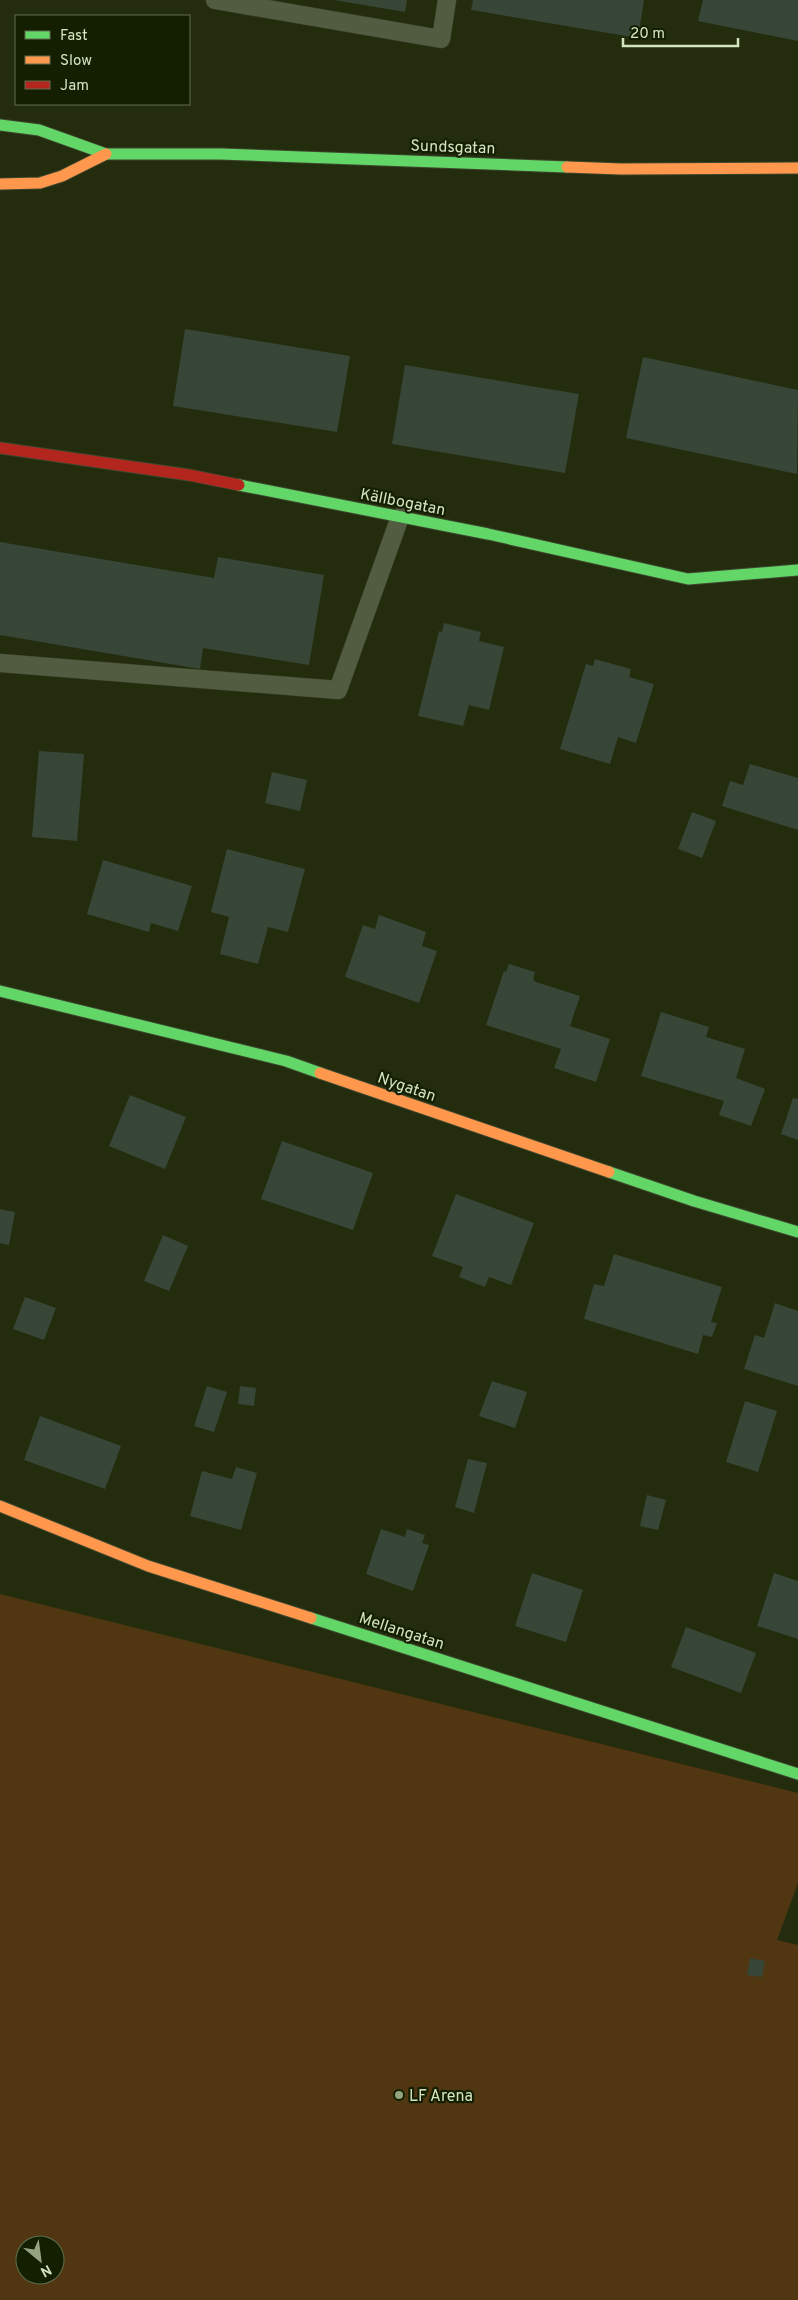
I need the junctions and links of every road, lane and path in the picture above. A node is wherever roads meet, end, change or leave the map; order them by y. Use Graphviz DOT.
graph roads {
  1 [pos="215,0"];
  2 [pos="447,0"];
  3 [pos="0,125"];
  4 [pos="106,154"];
  5 [pos="798,168"];
  6 [pos="0,184"];
  7 [pos="0,448"];
  8 [pos="400,517"];
  9 [pos="798,570"];
  10 [pos="0,663"];
  11 [pos="0,991"];
  12 [pos="798,1232"];
  13 [pos="0,1506"];
  14 [pos="798,1774"];
  1 -- 2 [label="lane"];
  3 -- 4 [label="street, Sundsgatan"];
  4 -- 5 [label="street, Sundsgatan"];
  4 -- 6 [label="street, Sundsgatan"];
  7 -- 8 [label="street, Källbogatan"];
  8 -- 9 [label="street, Källbogatan"];
  8 -- 10 [label="lane"];
  11 -- 12 [label="street, Nygatan"];
  13 -- 14 [label="street, Mellangatan"];
}
